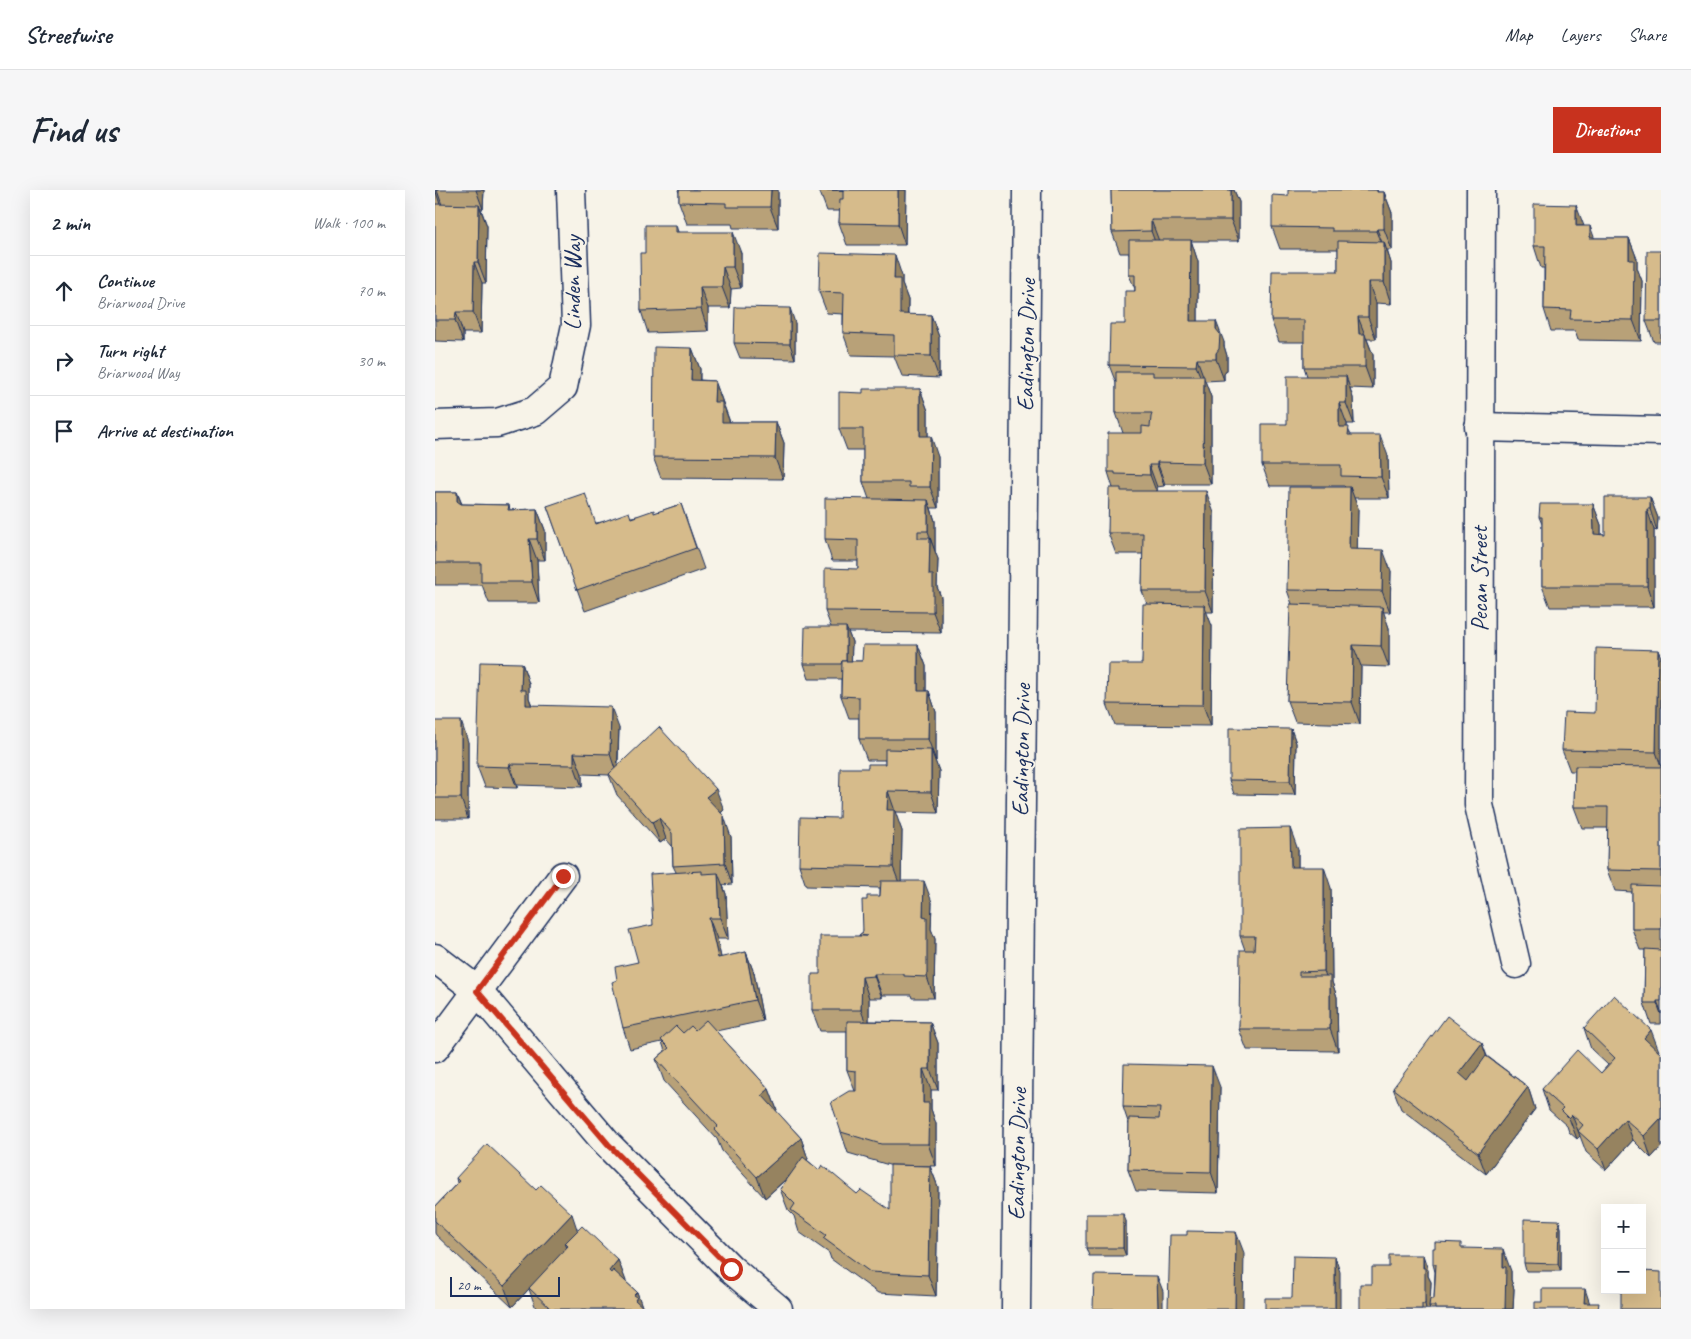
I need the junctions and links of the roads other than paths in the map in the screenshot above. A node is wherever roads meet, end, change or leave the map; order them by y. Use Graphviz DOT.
graph roads {
  1 [pos="571,190"];
  2 [pos="1027,190"];
  3 [pos="1481,190"];
  4 [pos="435,424"];
  5 [pos="1479,427"];
  6 [pos="1661,431"];
  7 [pos="563,876"];
  8 [pos="435,958"];
  9 [pos="1516,964"];
  10 [pos="477,991"];
  11 [pos="435,1048"];
  12 [pos="778,1309"];
  13 [pos="1016,1309"];
  1 -- 4 [label="street, Linden Way"];
  2 -- 13 [label="street, Eadington Drive"];
  3 -- 5 [label="street, Pecan Street"];
  5 -- 6 [label="street"];
  5 -- 9 [label="street, Pecan Street"];
  7 -- 10 [label="street"];
  8 -- 10 [label="street"];
  10 -- 11 [label="street"];
  10 -- 12 [label="street"];
}
